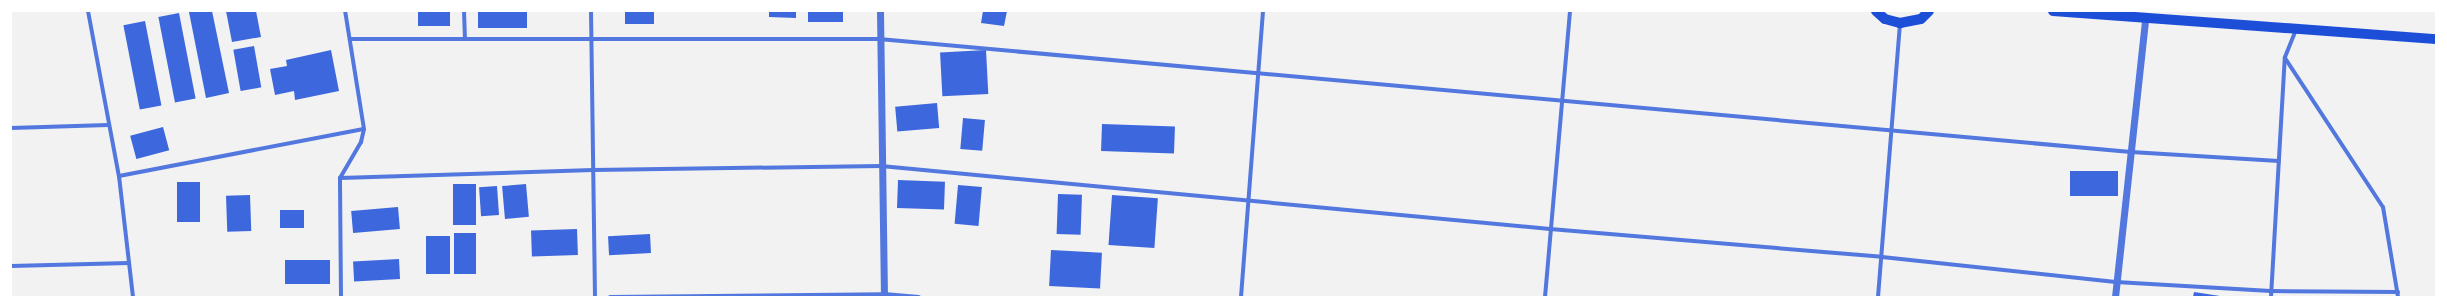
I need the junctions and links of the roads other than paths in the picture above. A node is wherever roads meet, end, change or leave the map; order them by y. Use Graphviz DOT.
graph roads {
  1 [pos="88,11"];
  2 [pos="345,11"];
  3 [pos="464,11"];
  4 [pos="591,11"];
  5 [pos="880,11"];
  6 [pos="1263,11"];
  7 [pos="1570,11"];
  8 [pos="1876,11"];
  9 [pos="1929,11"];
  10 [pos="2053,11"];
  11 [pos="2145,15"];
  12 [pos="1900,23"];
  13 [pos="2296,28"];
  14 [pos="351,39"];
  15 [pos="465,39"];
  16 [pos="591,39"];
  17 [pos="879,39"];
  18 [pos="2436,39"];
  19 [pos="2285,57"];
  20 [pos="1257,72"];
  21 [pos="1562,100"];
  22 [pos="108,125"];
  23 [pos="11,128"];
  24 [pos="364,129"];
  25 [pos="1893,131"];
  26 [pos="2131,152"];
  27 [pos="2279,161"];
  28 [pos="881,166"];
  29 [pos="593,170"];
  30 [pos="120,176"];
  31 [pos="340,178"];
  32 [pos="1247,199"];
  33 [pos="1550,229"];
  34 [pos="1882,257"];
  35 [pos="129,263"];
  36 [pos="11,266"];
  37 [pos="2116,282"];
  38 [pos="2271,291"];
  39 [pos="2398,295"];
  40 [pos="723,296"];
  41 [pos="884,296"];
  42 [pos="133,297"];
  43 [pos="341,297"];
  44 [pos="595,297"];
  45 [pos="610,297"];
  46 [pos="919,297"];
  47 [pos="1241,297"];
  48 [pos="1545,297"];
  49 [pos="1878,297"];
  50 [pos="2115,297"];
  51 [pos="2271,297"];
  1 -- 22 [label="street"];
  2 -- 14 [label="street"];
  3 -- 15 [label="street"];
  4 -- 16 [label="street"];
  5 -- 17 [label="street"];
  6 -- 20 [label="street"];
  7 -- 21 [label="street"];
  8 -- 12 [label="main road"];
  9 -- 12 [label="main road"];
  10 -- 11 [label="main road"];
  11 -- 13 [label="main road"];
  11 -- 26 [label="street"];
  12 -- 25 [label="street"];
  13 -- 18 [label="main road"];
  13 -- 19 [label="street"];
  14 -- 15 [label="street"];
  14 -- 24 [label="street"];
  15 -- 16 [label="street"];
  16 -- 17 [label="street"];
  16 -- 29 [label="street"];
  17 -- 20 [label="street"];
  17 -- 28 [label="street"];
  19 -- 27 [label="street"];
  19 -- 39 [label="street"];
  20 -- 21 [label="street"];
  20 -- 32 [label="street"];
  21 -- 25 [label="street"];
  21 -- 33 [label="street"];
  22 -- 23 [label="street"];
  22 -- 30 [label="street"];
  24 -- 30 [label="street"];
  24 -- 31 [label="street"];
  25 -- 26 [label="street"];
  25 -- 34 [label="street"];
  26 -- 27 [label="street"];
  26 -- 37 [label="street"];
  27 -- 38 [label="street"];
  28 -- 29 [label="street"];
  28 -- 32 [label="street"];
  28 -- 41 [label="street"];
  29 -- 31 [label="street"];
  29 -- 44 [label="street"];
  30 -- 35 [label="street"];
  31 -- 43 [label="street"];
  32 -- 33 [label="street"];
  32 -- 47 [label="street"];
  33 -- 34 [label="street"];
  33 -- 48 [label="street"];
  34 -- 37 [label="street"];
  34 -- 49 [label="street"];
  35 -- 36 [label="street"];
  35 -- 42 [label="street"];
  37 -- 38 [label="street"];
  37 -- 50 [label="street"];
  38 -- 39 [label="street"];
  38 -- 51 [label="street"];
  40 -- 41 [label="street"];
  40 -- 45 [label="street"];
  41 -- 46 [label="street"];
}
